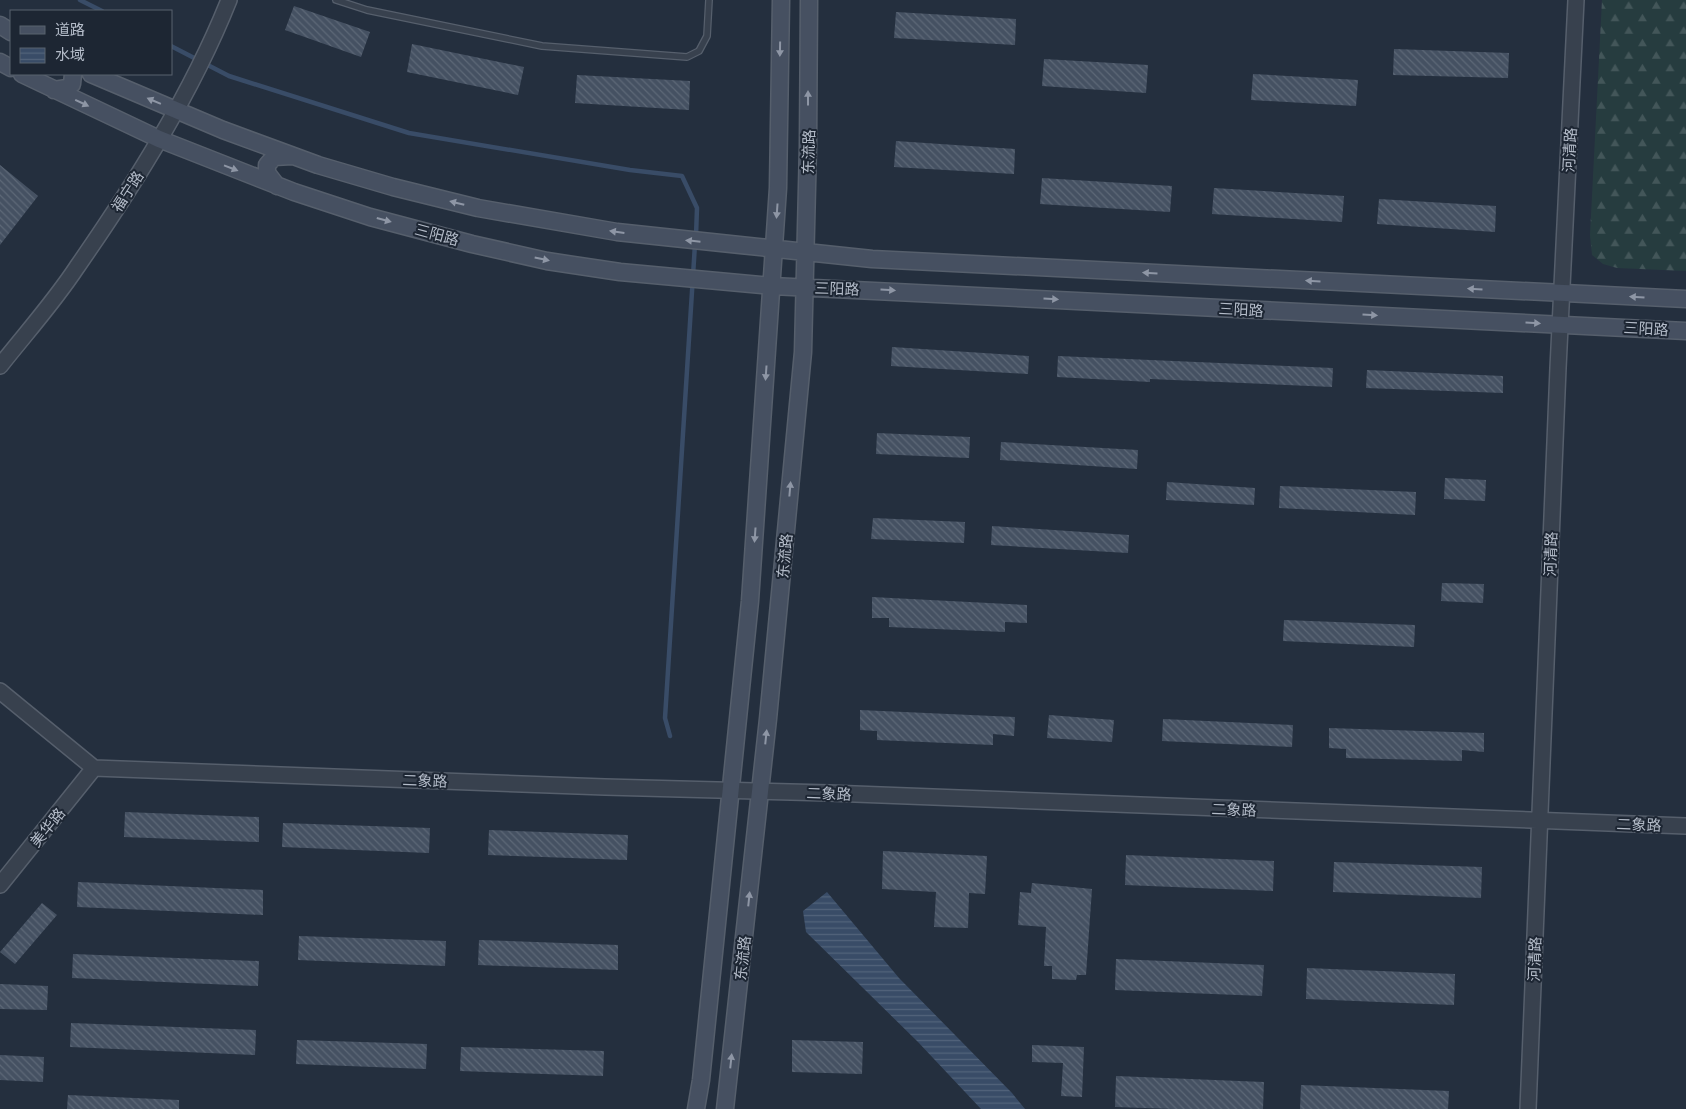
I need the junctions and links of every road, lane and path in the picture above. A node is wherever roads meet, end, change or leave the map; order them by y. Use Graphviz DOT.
graph roads {
  1 [pos="229,0"];
  2 [pos="336,0"];
  3 [pos="709,0"];
  4 [pos="780,0"];
  5 [pos="809,0"];
  6 [pos="1576,0"];
  7 [pos="24,75"];
  8 [pos="73,75"];
  9 [pos="93,75"];
  10 [pos="54,90"];
  11 [pos="175,110"];
  12 [pos="158,139"];
  13 [pos="295,156"];
  14 [pos="277,186"];
  15 [pos="774,249"];
  16 [pos="806,252"];
  17 [pos="772,286"];
  18 [pos="805,287"];
  19 [pos="1562,293"];
  20 [pos="1686,299"];
  21 [pos="1560,324"];
  22 [pos="1686,331"];
  23 [pos="0,366"];
  24 [pos="0,691"];
  25 [pos="94,768"];
  26 [pos="731,791"];
  27 [pos="760,791"];
  28 [pos="1539,821"];
  29 [pos="1686,826"];
  30 [pos="0,885"];
  31 [pos="696,1109"];
  32 [pos="725,1109"];
  33 [pos="1528,1109"];
  1 -- 11 [label="street, 福宁路"];
  2 -- 3 [label="lane"];
  4 -- 15 [label="main road, 东流路, one-way"];
  16 -- 5 [label="main road, 东流路, one-way"];
  6 -- 19 [label="street, 河清路"];
  7 -- 10 [label="main road, 三阳路"];
  8 -- 10 [label="main road"];
  11 -- 9 [label="main road, 三阳路, one-way"];
  10 -- 12 [label="main road, 三阳路, one-way"];
  11 -- 12 [label="street, 福宁路"];
  11 -- 13 [label="main road, 三阳路"];
  12 -- 14 [label="main road, 三阳路, one-way"];
  12 -- 23 [label="street, 福宁路"];
  13 -- 14 [label="main road"];
  15 -- 13 [label="main road, 三阳路, one-way"];
  14 -- 17 [label="main road, 三阳路, one-way"];
  15 -- 16 [label="main road, 三阳路"];
  15 -- 17 [label="main road, 东流路"];
  16 -- 18 [label="main road, 东流路"];
  19 -- 16 [label="main road, 三阳路, one-way"];
  17 -- 18 [label="main road, 三阳路"];
  17 -- 26 [label="main road, 东流路, one-way"];
  18 -- 21 [label="main road, 三阳路, one-way"];
  27 -- 18 [label="main road, 东流路, one-way"];
  20 -- 19 [label="main road, 三阳路, one-way"];
  19 -- 21 [label="street, 河清路"];
  21 -- 22 [label="main road, 三阳路"];
  21 -- 28 [label="street, 河清路"];
  24 -- 25 [label="street"];
  25 -- 26 [label="street, 二象路"];
  25 -- 30 [label="street, 美华路"];
  26 -- 27 [label="street, 二象路"];
  26 -- 31 [label="main road, 东流路"];
  27 -- 28 [label="street, 二象路"];
  32 -- 27 [label="main road, 东流路, one-way"];
  28 -- 29 [label="street, 二象路"];
  28 -- 33 [label="street, 河清路"];
}
